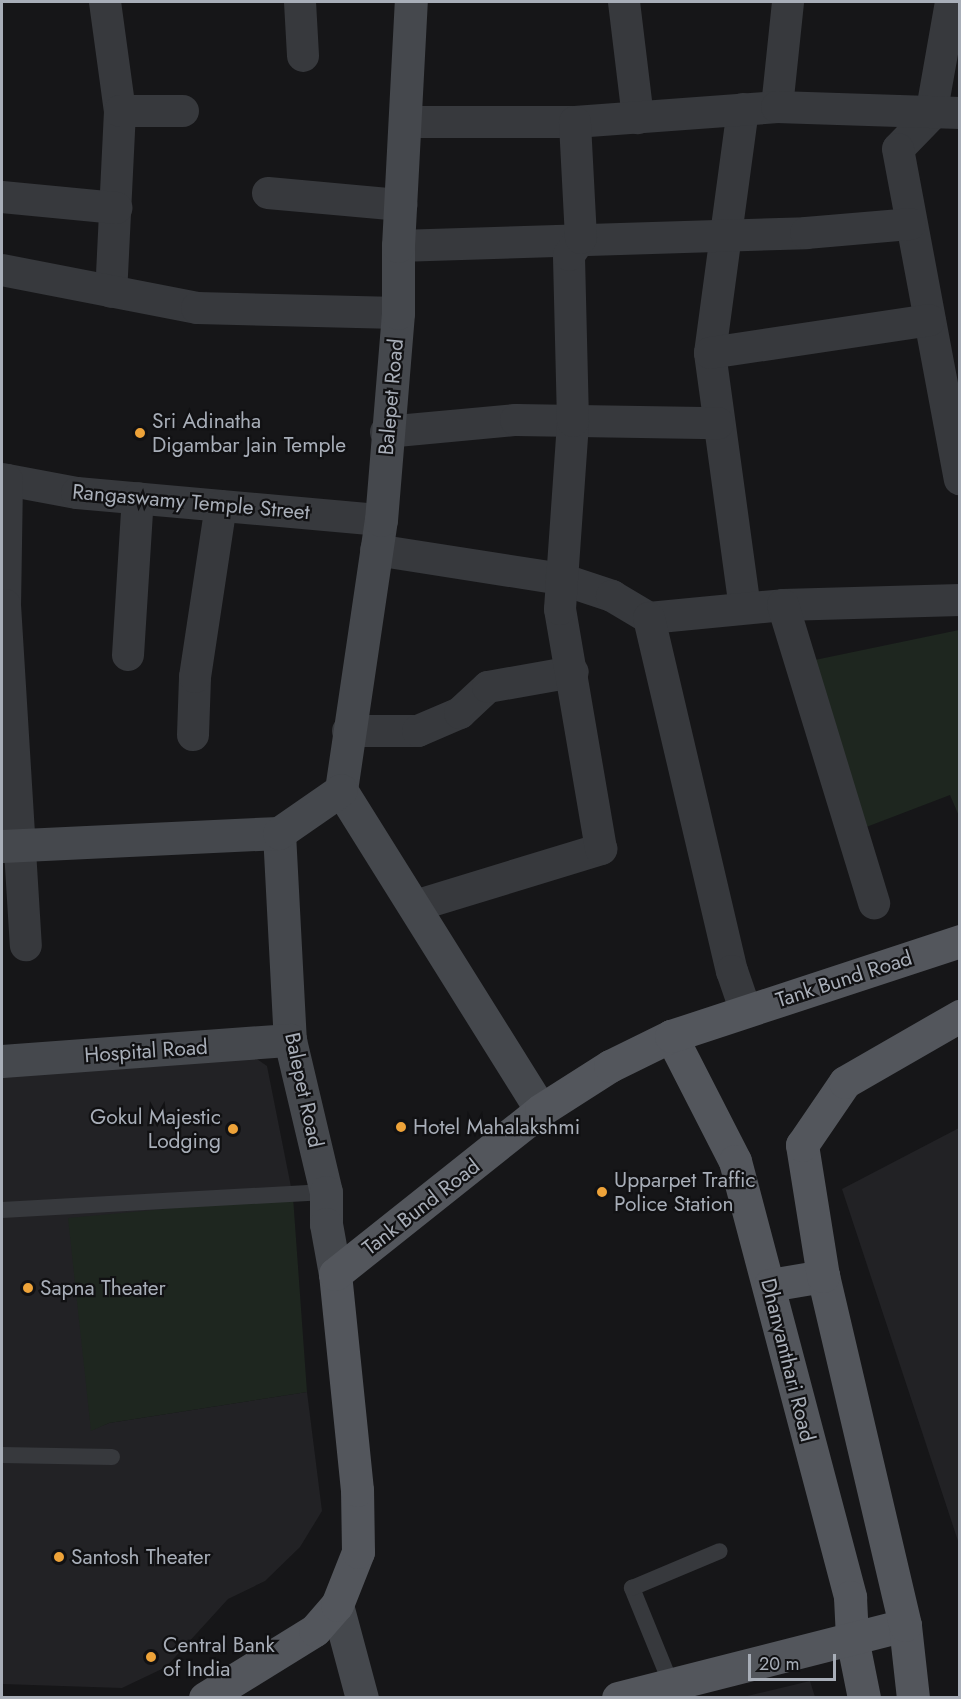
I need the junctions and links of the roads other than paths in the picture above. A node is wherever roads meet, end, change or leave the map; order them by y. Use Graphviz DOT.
graph roads {
  1 [pos="105,2"];
  2 [pos="300,2"];
  3 [pos="411,2"];
  4 [pos="624,2"];
  5 [pos="788,2"];
  6 [pos="951,2"];
  7 [pos="303,56"];
  8 [pos="777,107"];
  9 [pos="743,109"];
  10 [pos="120,111"];
  11 [pos="183,111"];
  12 [pos="945,114"];
  13 [pos="638,118"];
  14 [pos="405,122"];
  15 [pos="575,122"];
  16 [pos="268,194"];
  17 [pos="2,197"];
  18 [pos="401,205"];
  19 [pos="116,208"];
  20 [pos="910,224"];
  21 [pos="727,234"];
  22 [pos="581,238"];
  23 [pos="398,246"];
  24 [pos="2,270"];
  25 [pos="111,292"];
  26 [pos="398,313"];
  27 [pos="930,320"];
  28 [pos="710,353"];
  29 [pos="573,421"];
  30 [pos="718,423"];
  31 [pos="386,432"];
  32 [pos="960,478"];
  33 [pos="4,480"];
  34 [pos="138,498"];
  35 [pos="221,506"];
  36 [pos="379,535"];
  37 [pos="561,579"];
  38 [pos="3,593"];
  39 [pos="960,600"];
  40 [pos="783,605"];
  41 [pos="745,608"];
  42 [pos="649,618"];
  43 [pos="129,655"];
  44 [pos="573,672"];
  45 [pos="348,730"];
  46 [pos="194,735"];
  47 [pos="340,790"];
  48 [pos="279,833"];
  49 [pos="9,846"];
  50 [pos="874,903"];
  51 [pos="415,906"];
  52 [pos="960,941"];
  53 [pos="26,945"];
  54 [pos="746,1012"];
  55 [pos="960,1016"];
  56 [pos="671,1036"];
  57 [pos="290,1040"];
  58 [pos="2,1061"];
  59 [pos="541,1110"];
  60 [pos="326,1191"];
  61 [pos="2,1210"];
  62 [pos="335,1274"];
  63 [pos="823,1276"];
  64 [pos="770,1286"];
  65 [pos="2,1455"];
  66 [pos="112,1457"];
  67 [pos="720,1551"];
  68 [pos="337,1605"];
  69 [pos="904,1625"];
  70 [pos="852,1638"];
  71 [pos="671,1684"];
  72 [pos="205,1698"];
  73 [pos="362,1698"];
  74 [pos="618,1698"];
  75 [pos="864,1698"];
  76 [pos="913,1698"];
  1 -- 10 [label="street"];
  2 -- 7 [label="street"];
  3 -- 14 [label="street, Balepet Road"];
  4 -- 13 [label="street"];
  5 -- 8 [label="street"];
  6 -- 12 [label="street"];
  8 -- 9 [label="street"];
  8 -- 12 [label="street"];
  9 -- 13 [label="street"];
  9 -- 21 [label="street"];
  10 -- 11 [label="street"];
  10 -- 19 [label="street"];
  12 -- 20 [label="street"];
  13 -- 15 [label="street"];
  14 -- 15 [label="street"];
  14 -- 18 [label="street, Balepet Road"];
  15 -- 22 [label="street"];
  16 -- 18 [label="street"];
  17 -- 19 [label="street"];
  18 -- 23 [label="street, Balepet Road"];
  19 -- 25 [label="street"];
  20 -- 21 [label="street"];
  20 -- 27 [label="street"];
  21 -- 22 [label="street"];
  21 -- 28 [label="street"];
  22 -- 23 [label="street"];
  22 -- 29 [label="street"];
  23 -- 26 [label="street, Balepet Road"];
  24 -- 25 [label="street"];
  25 -- 26 [label="street"];
  26 -- 31 [label="street, Balepet Road"];
  27 -- 28 [label="street"];
  27 -- 32 [label="street"];
  28 -- 30 [label="street"];
  29 -- 30 [label="street"];
  29 -- 31 [label="street"];
  29 -- 37 [label="street"];
  30 -- 41 [label="street"];
  31 -- 36 [label="street, Balepet Road"];
  33 -- 34 [label="street, Rangaswamy Temple Street"];
  33 -- 38 [label="street"];
  34 -- 35 [label="street, Rangaswamy Temple Street"];
  34 -- 43 [label="street"];
  35 -- 36 [label="street, Rangaswamy Temple Street"];
  35 -- 46 [label="street"];
  36 -- 37 [label="street, Rangaswamy Temple Street"];
  36 -- 45 [label="street, Balepet Road"];
  37 -- 42 [label="street, Rangaswamy Temple Street"];
  37 -- 44 [label="street"];
  38 -- 49 [label="street"];
  39 -- 40 [label="street"];
  40 -- 41 [label="street"];
  40 -- 50 [label="street"];
  41 -- 42 [label="street"];
  42 -- 54 [label="street"];
  44 -- 45 [label="street"];
  44 -- 51 [label="street"];
  45 -- 47 [label="street, Balepet Road"];
  47 -- 48 [label="street"];
  47 -- 51 [label="street"];
  48 -- 49 [label="street"];
  48 -- 57 [label="street, Balepet Road"];
  49 -- 53 [label="street"];
  51 -- 59 [label="street"];
  52 -- 54 [label="main road, Tank Bund Road"];
  54 -- 56 [label="main road, Tank Bund Road"];
  55 -- 63 [label="main road"];
  56 -- 59 [label="main road, Tank Bund Road"];
  56 -- 64 [label="main road, Dhanvanthari Road"];
  57 -- 58 [label="street, Hospital Road"];
  57 -- 60 [label="street, Balepet Road"];
  59 -- 62 [label="main road, Tank Bund Road"];
  60 -- 61 [label="lane"];
  60 -- 62 [label="street, Balepet Road"];
  62 -- 68 [label="main road"];
  63 -- 64 [label="main road"];
  63 -- 69 [label="main road"];
  64 -- 70 [label="main road, Dhanvanthari Road"];
  65 -- 66 [label="lane"];
  67 -- 71 [label="lane"];
  68 -- 72 [label="main road"];
  68 -- 73 [label="street"];
  69 -- 70 [label="main road"];
  69 -- 76 [label="main road"];
  70 -- 71 [label="main road"];
  70 -- 75 [label="main road, Dhanvanthari Road"];
  71 -- 74 [label="main road"];
}
